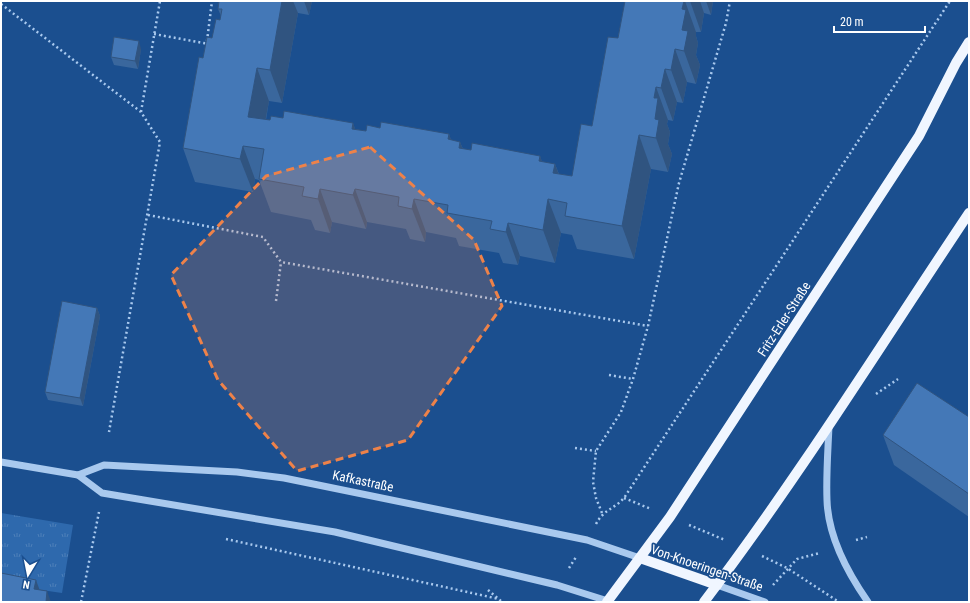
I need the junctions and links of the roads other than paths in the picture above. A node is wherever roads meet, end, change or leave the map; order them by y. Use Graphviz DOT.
graph roads {
  1 [pos="969,42"];
  2 [pos="969,213"];
  3 [pos="829,425"];
  4 [pos="1,462"];
  5 [pos="78,475"];
  6 [pos="640,558"];
  7 [pos="717,585"];
  8 [pos="609,602"];
  9 [pos="704,602"];
  10 [pos="765,602"];
  11 [pos="868,602"];
  1 -- 6 [label="main road, Fritz-Erler-Straße"];
  2 -- 3 [label="main road"];
  3 -- 7 [label="main road"];
  3 -- 11 [label="street"];
  4 -- 5 [label="street"];
  5 -- 6 [label="street, Kafkastraße"];
  5 -- 8 [label="street"];
  6 -- 7 [label="main road, Von-Knoeringen-Straße"];
  6 -- 8 [label="main road, Fritz-Erler-Straße"];
  7 -- 9 [label="main road"];
  7 -- 10 [label="street, Von-Knoeringen-Straße"];
}
